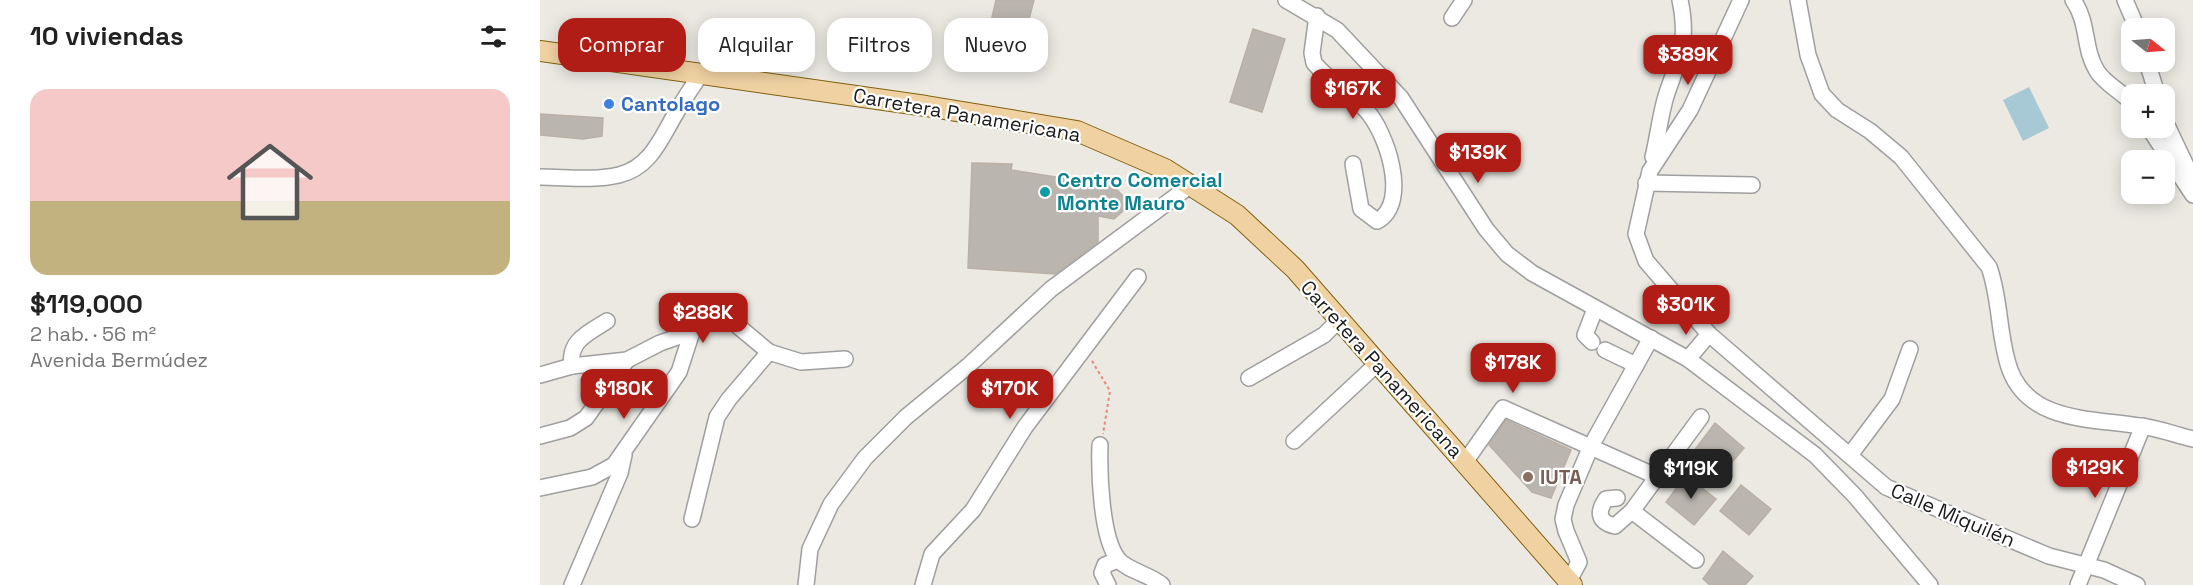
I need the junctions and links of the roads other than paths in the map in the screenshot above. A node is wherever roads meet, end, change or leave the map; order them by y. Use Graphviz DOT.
graph roads {
  1 [pos="1286,0"];
  2 [pos="1464,0"];
  3 [pos="1680,0"];
  4 [pos="1741,0"];
  5 [pos="1798,0"];
  6 [pos="2073,0"];
  7 [pos="2125,0"];
  8 [pos="1317,16"];
  9 [pos="1452,18"];
  10 [pos="2133,18"];
  11 [pos="540,51"];
  12 [pos="701,74"];
  13 [pos="2121,94"];
  14 [pos="2156,138"];
  15 [pos="2174,138"];
  16 [pos="1353,164"];
  17 [pos="540,177"];
  18 [pos="1648,177"];
  19 [pos="2193,179"];
  20 [pos="1191,185"];
  21 [pos="1752,185"];
  22 [pos="2193,195"];
  23 [pos="1138,277"];
  24 [pos="1595,309"];
  25 [pos="1340,319"];
  26 [pos="607,321"];
  27 [pos="692,332"];
  28 [pos="1709,334"];
  29 [pos="1651,338"];
  30 [pos="1910,349"];
  31 [pos="769,352"];
  32 [pos="845,359"];
  33 [pos="1689,359"];
  34 [pos="627,360"];
  35 [pos="1378,363"];
  36 [pos="1636,365"];
  37 [pos="572,366"];
  38 [pos="540,375"];
  39 [pos="1249,378"];
  40 [pos="1701,417"];
  41 [pos="2143,426"];
  42 [pos="540,436"];
  43 [pos="2193,439"];
  44 [pos="1294,441"];
  45 [pos="1100,445"];
  46 [pos="626,446"];
  47 [pos="1591,446"];
  48 [pos="1850,455"];
  49 [pos="1465,462"];
  50 [pos="1873,476"];
  51 [pos="1658,477"];
  52 [pos="540,488"];
  53 [pos="1855,496"];
  54 [pos="1617,498"];
  55 [pos="1632,511"];
  56 [pos="692,519"];
  57 [pos="1118,560"];
  58 [pos="1696,560"];
  59 [pos="2087,564"];
  60 [pos="1571,583"];
  61 [pos="572,585"];
  62 [pos="806,585"];
  63 [pos="923,585"];
  64 [pos="1108,585"];
  65 [pos="1162,585"];
  66 [pos="1930,585"];
  67 [pos="2078,585"];
  68 [pos="2137,585"];
  1 -- 8 [label="street"];
  2 -- 9 [label="street"];
  3 -- 18 [label="street, Calle Miquilén"];
  4 -- 18 [label="street"];
  5 -- 41 [label="street"];
  6 -- 13 [label="street"];
  7 -- 10 [label="street"];
  8 -- 16 [label="street"];
  8 -- 24 [label="street"];
  11 -- 12 [label="main road, Carretera Panamericana"];
  12 -- 17 [label="street"];
  12 -- 20 [label="main road, Carretera Panamericana"];
  14 -- 22 [label="street"];
  15 -- 19 [label="street"];
  18 -- 21 [label="street"];
  18 -- 28 [label="street, Calle Miquilén"];
  20 -- 25 [label="main road, Carretera Panamericana"];
  20 -- 62 [label="street"];
  23 -- 63 [label="street"];
  24 -- 29 [label="street"];
  24 -- 36 [label="street"];
  25 -- 35 [label="main road, Carretera Panamericana"];
  25 -- 39 [label="street"];
  26 -- 37 [label="street"];
  27 -- 31 [label="street"];
  27 -- 34 [label="street"];
  27 -- 46 [label="street"];
  28 -- 33 [label="street"];
  28 -- 48 [label="street, Calle Miquilén"];
  29 -- 33 [label="street"];
  29 -- 36 [label="street"];
  30 -- 48 [label="street"];
  31 -- 32 [label="street"];
  31 -- 56 [label="street"];
  33 -- 53 [label="street"];
  34 -- 37 [label="street"];
  34 -- 42 [label="street"];
  35 -- 44 [label="street"];
  35 -- 49 [label="main road, Carretera Panamericana"];
  36 -- 47 [label="street"];
  37 -- 38 [label="street"];
  40 -- 51 [label="street"];
  41 -- 43 [label="street"];
  41 -- 59 [label="street"];
  45 -- 57 [label="street"];
  46 -- 52 [label="street"];
  46 -- 61 [label="street"];
  47 -- 49 [label="street"];
  47 -- 51 [label="street"];
  47 -- 60 [label="street"];
  48 -- 50 [label="street, Calle Miquilén"];
  49 -- 60 [label="main road, Carretera Panamericana"];
  50 -- 53 [label="street"];
  50 -- 59 [label="street, Calle Miquilén"];
  51 -- 55 [label="street"];
  53 -- 66 [label="street"];
  54 -- 55 [label="street"];
  55 -- 58 [label="street"];
  57 -- 64 [label="street"];
  57 -- 65 [label="street"];
  59 -- 67 [label="street"];
  59 -- 68 [label="street, Calle Miquilén"];
}
